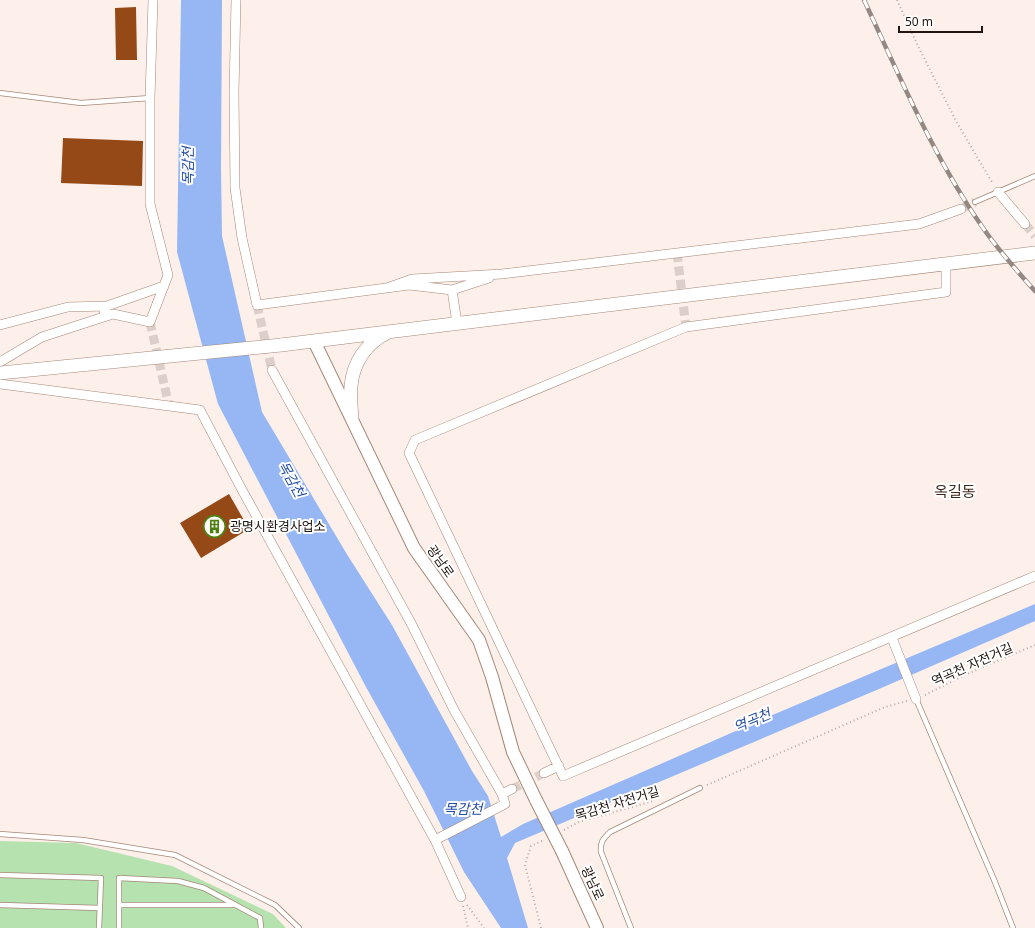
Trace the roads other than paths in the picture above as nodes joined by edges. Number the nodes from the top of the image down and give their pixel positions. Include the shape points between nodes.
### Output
1 (153, 0) edge
2 (236, 0) edge
3 (0, 93) edge
4 (150, 98) junction
5 (1035, 176) edge
6 (998, 192) junction
7 (975, 202) tunnel mouth
8 (960, 209) tunnel mouth
9 (1025, 224) tunnel mouth
10 (1035, 253) edge
11 (946, 265) junction
12 (502, 274) junction
13 (164, 286) junction
14 (387, 288) junction
15 (452, 290) junction
16 (107, 306) junction
17 (98, 319) junction
18 (458, 323) junction
19 (0, 325) edge
20 (393, 330) junction
21 (314, 341) junction
22 (0, 362) edge
23 (272, 370) tunnel mouth
24 (0, 373) edge
25 (0, 384) edge
26 (352, 417) junction
27 (1035, 576) edge
28 (892, 638) junction
29 (916, 699) joint
30 (559, 766) junction
31 (544, 773) tunnel mouth
32 (700, 788) road end
33 (512, 789) tunnel mouth
34 (502, 794) junction
35 (0, 834) edge
36 (435, 840) junction
37 (0, 876) edge
38 (461, 897) road end
39 (0, 905) edge
40 (119, 905) junction
41 (237, 905) junction
42 (100, 908) junction
43 (99, 928) edge
44 (119, 928) edge
45 (261, 928) edge
46 (300, 928) edge
47 (598, 928) edge
48 (631, 928) edge
49 (1013, 928) edge

1 - 4 street
2 - 14 street via 235,188 242,238 257,305
3 - 4 lane via 81,103
4 - 13 street via 150,204 168,275
5 - 6 lane
6 - 7 lane
6 - 9 street
8 - 12 street via 919,224
10 - 11 main road
11 - 18 main road
11 - 30 street via 946,292 686,327 415,440 409,453
12 - 14 street via 412,279
12 - 15 street
13 - 16 street
13 - 17 street via 150,322 113,314
14 - 15 street via 409,285
15 - 18 street
16 - 17 street
16 - 19 street via 68,307
17 - 22 street via 42,337
18 - 20 main road
20 - 21 main road
20 - 26 main road via 370,343 358,362 351,385
21 - 24 main road, bridge
21 - 26 street, 광남로
23 - 34 street via 412,626 454,710
25 - 36 street via 200,410
26 - 47 street, 광남로, bridge via 414,548 479,640 513,752
27 - 28 street
28 - 29 street
28 - 30 street via 563,776
29 - 49 lane
30 - 31 street
32 - 48 lane via 610,832 602,839 601,852
33 - 34 street
34 - 36 street via 505,804
35 - 46 lane via 83,840 175,855 275,905
36 - 38 street
37 - 42 lane via 101,878
39 - 42 lane
40 - 41 lane
40 - 41 lane via 119,878 178,881 204,888
40 - 44 lane
41 - 45 lane via 260,918
42 - 43 lane

